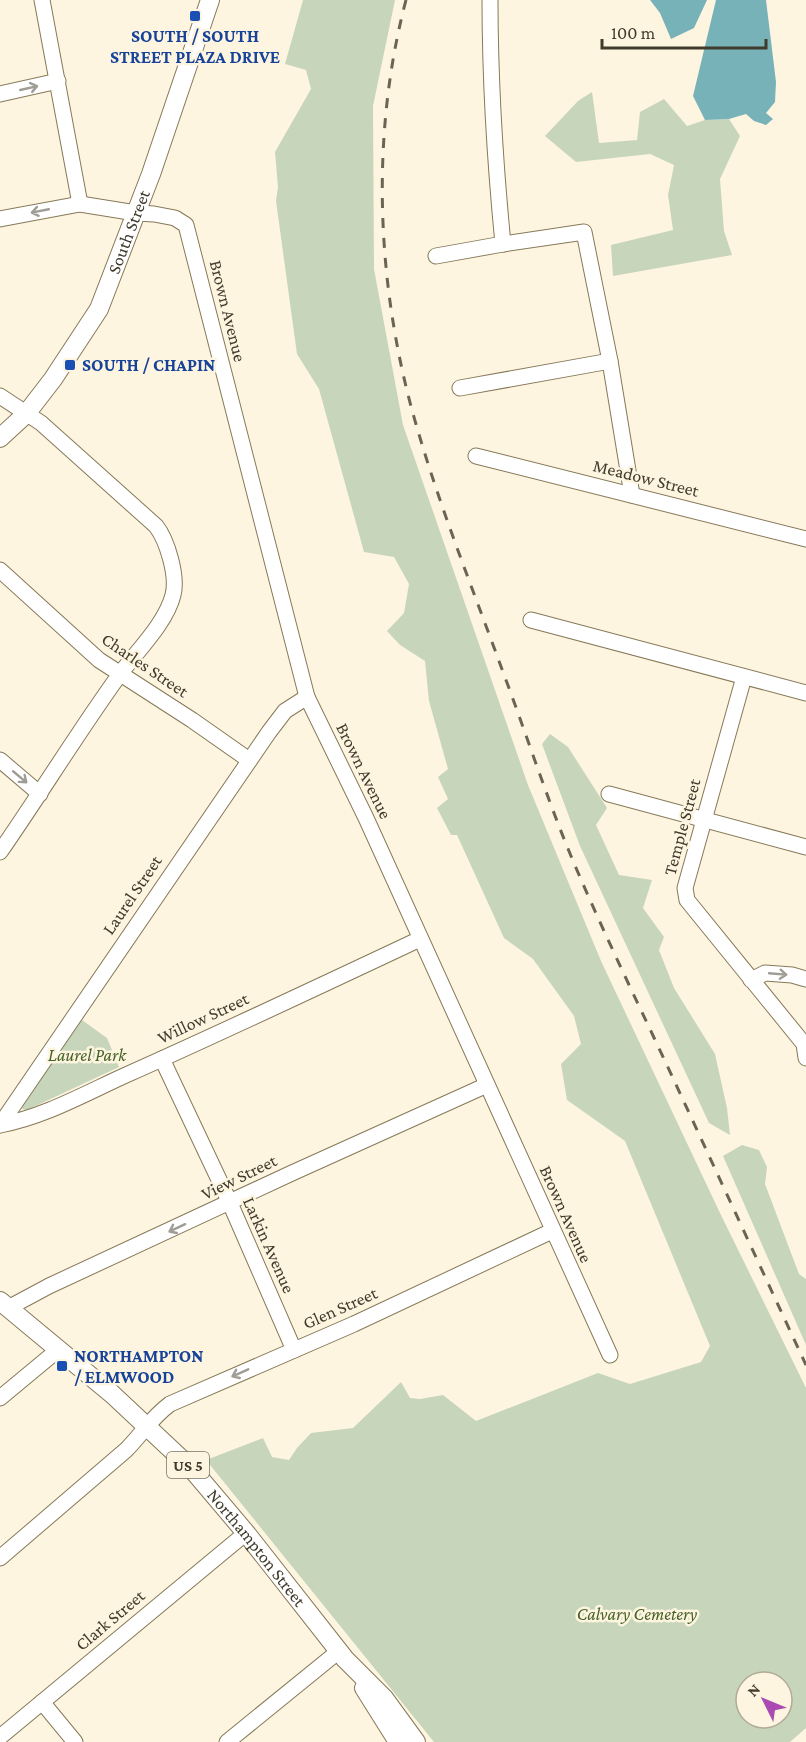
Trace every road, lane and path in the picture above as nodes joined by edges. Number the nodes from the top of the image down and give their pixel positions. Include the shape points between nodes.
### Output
1 (42, 0) edge
2 (210, 0) edge
3 (490, 0) edge
4 (58, 81) junction
5 (0, 94) edge
6 (81, 204) junction
7 (136, 213) junction
8 (0, 219) edge
9 (503, 243) junction
10 (436, 256) dead end
11 (610, 361) junction
12 (460, 388) dead end
13 (0, 396) edge
14 (26, 414) junction
15 (0, 438) edge
16 (476, 456) dead end
17 (632, 495) junction
18 (806, 539) edge
19 (0, 570) edge
20 (531, 620) dead end
21 (120, 675) junction
22 (744, 677) junction
23 (806, 693) edge
24 (307, 697) junction
25 (0, 760) edge
26 (249, 760) junction
27 (40, 794) junction
28 (609, 794) dead end
29 (704, 821) junction
30 (806, 847) edge
31 (0, 852) edge
32 (420, 939) junction
33 (806, 979) edge
34 (751, 980) junction
35 (806, 1058) edge
36 (162, 1059) junction
37 (487, 1085) junction
38 (0, 1125) edge
39 (230, 1203) junction
40 (552, 1231) junction
41 (4, 1304) edge
42 (59, 1349) junction
43 (294, 1350) junction
44 (610, 1355) dead end
45 (0, 1398) edge
46 (146, 1425) junction
47 (246, 1533) junction
48 (0, 1558) edge
49 (342, 1655) junction
50 (42, 1702) junction
51 (0, 1737) edge
52 (403, 1740) edge
53 (75, 1742) edge
54 (227, 1742) edge

1 - 4 street
2 - 7 main road, South Street
3 - 9 street via 490,75
5 -> 4 street
4 - 6 street
6 - 7 street
6 -> 8 street
7 - 14 main road, South Street via 99,309
7 - 24 street, Brown Avenue via 175,218 186,225
9 - 10 street
9 - 11 street via 584,232
11 - 12 street
11 - 17 street
13 - 14 street
14 - 15 main road, South Street
14 - 21 street via 49,430 161,533 174,592 157,625
16 - 17 street, Meadow Street
17 - 18 street, Meadow Street
19 - 21 street, Charles Street
20 - 22 street
21 - 26 street, Charles Street
21 - 27 street
22 - 23 street
22 - 29 street, Temple Street
24 - 26 street, Laurel Street via 279,718
24 - 32 street, Brown Avenue
25 -> 27 street
26 - 38 street, Laurel Street
27 - 31 street
28 - 29 street
29 - 30 street
29 - 34 street, Temple Street via 685,888 687,900
32 - 36 street, Willow Street
32 - 37 street, Brown Avenue
34 -> 33 street via 765,973
34 - 35 street, Temple Street via 804,1044
36 - 38 street, Willow Street via 38,1114
36 - 39 street, Larkin Avenue
37 - 39 street, View Street
37 - 40 street, Brown Avenue
39 -> 41 street, View Street
39 - 43 street, Larkin Avenue
40 - 43 street, Glen Street
40 - 44 street, Brown Avenue
41 - 42 main road, Northampton Street / US 5
42 - 45 street
42 - 46 main road, Northampton Street / US 5
43 -> 46 street, Glen Street via 170,1404
46 - 47 main road, Northampton Street / US 5 via 191,1468
46 - 48 street, Glen Street via 126,1450
47 - 49 main road, Northampton Street / US 5
47 - 50 street, Clark Street
49 - 52 main road, Northampton Street / US 5
49 - 54 street
50 - 51 street, Clark Street
50 - 53 street

